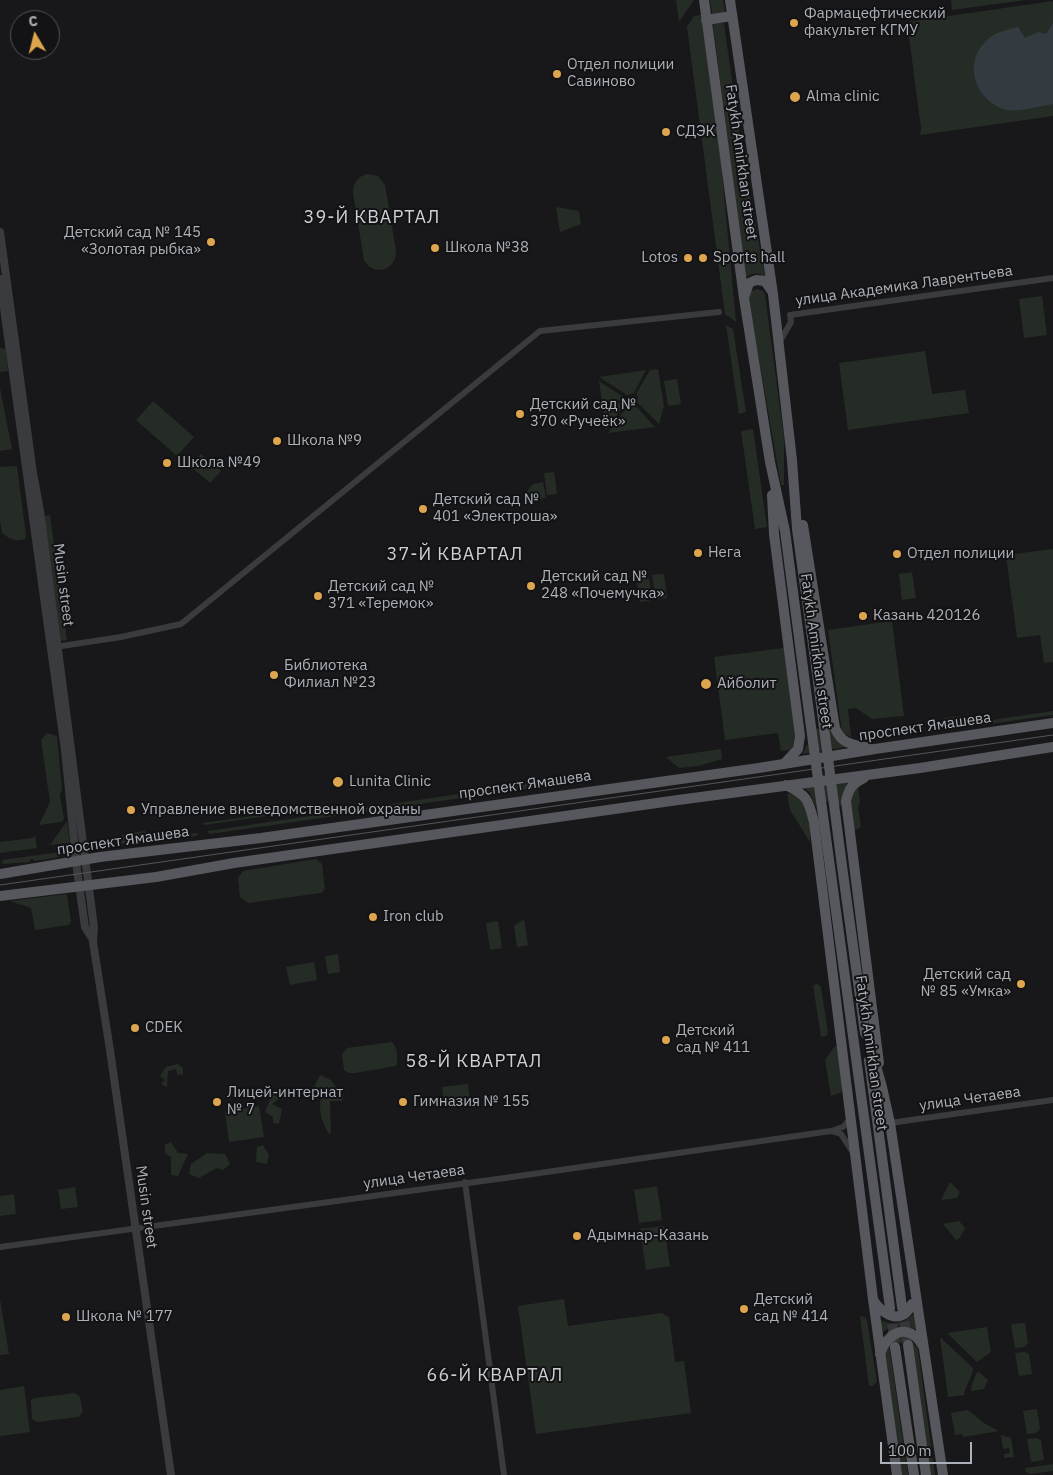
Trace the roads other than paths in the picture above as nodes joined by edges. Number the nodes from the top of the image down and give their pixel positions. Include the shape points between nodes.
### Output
1 (704, 0) edge
2 (730, 0) edge
3 (732, 16) junction
4 (706, 20) junction
5 (0, 232) edge
6 (1053, 278) edge
7 (0, 279) edge
8 (773, 294) junction
9 (744, 298) junction
10 (719, 312) dead end
11 (779, 344) junction
12 (792, 460) junction
13 (770, 462) junction
14 (54, 647) junction
15 (830, 704) junction
16 (798, 709) junction
17 (1053, 723) edge
18 (1053, 747) edge
19 (875, 749) junction
20 (784, 764) junction
21 (872, 774) junction
22 (785, 785) junction
23 (848, 818) junction
24 (814, 822) junction
25 (81, 861) junction
26 (0, 874) edge
27 (84, 886) junction
28 (0, 896) edge
29 (864, 1028) junction
30 (856, 1055) junction
31 (882, 1087) junction
32 (1053, 1100) edge
33 (851, 1115) junction
34 (890, 1123) junction
35 (831, 1131) junction
36 (856, 1158) junction
37 (465, 1182) junction
38 (135, 1228) junction
39 (0, 1247) edge
40 (915, 1292) junction
41 (873, 1299) junction
42 (902, 1307) tunnel mouth
43 (890, 1308) tunnel mouth
44 (908, 1345) tunnel mouth
45 (895, 1347) tunnel mouth
46 (924, 1349) junction
47 (880, 1355) junction
48 (170, 1475) edge
49 (504, 1475) edge
50 (897, 1475) edge
51 (914, 1475) edge
52 (926, 1475) edge
53 (943, 1475) edge

1 - 4 main road, Fatykh Amirkhan street
2 - 3 main road, Fatykh Amirkhan street
3 - 4 main road
3 - 8 main road, Fatykh Amirkhan street
4 - 9 main road, Fatykh Amirkhan street
5 - 14 street, Musin street via 40,511
6 - 11 street, улица Академика Лаврентьева via 790,315 791,322
7 - 14 street, Musin street
8 - 9 main road via 768,284 756,280 746,287
8 - 11 main road, Fatykh Amirkhan street
9 - 13 main road, Fatykh Amirkhan street
10 - 14 street via 540,331 181,624
11 - 12 main road, Fatykh Amirkhan street
12 - 15 main road
12 - 29 main road, Fatykh Amirkhan street, bridge via 797,529
13 - 16 main road via 774,534
13 - 30 main road, Fatykh Amirkhan street, bridge via 785,531
14 - 25 street, Musin street
15 - 16 main road via 827,718 815,723 806,720
15 - 19 main road via 839,737 847,743
16 - 20 main road via 800,743
17 - 19 main road, проспект Ямашева
18 - 21 main road
19 - 20 main road, проспект Ямашева
20 - 25 main road, проспект Ямашева
21 - 22 main road
21 - 23 main road via 853,783 849,790 846,802
22 - 24 main road via 804,794
22 - 27 main road
23 - 24 main road via 838,806 826,806 816,813
23 - 31 main road
24 - 33 main road
25 - 26 main road, проспект Ямашева
25 - 27 street, Musin street
27 - 28 main road
27 - 38 street, Musin street via 85,927 93,942 108,1031
29 - 31 main road
29 - 42 main road, Fatykh Amirkhan street
30 - 33 main road
30 - 43 main road, Fatykh Amirkhan street
31 - 34 main road
32 - 34 street, улица Четаева
33 - 35 street, улица Четаева via 843,1127
33 - 36 main road
34 - 40 main road
35 - 36 street via 841,1134
35 - 37 street, улица Четаева
36 - 41 main road
37 - 38 street, улица Четаева
37 - 49 street
38 - 39 street, улица Четаева
38 - 48 street, Musin street
40 - 41 main road via 911,1307 898,1316 884,1312
40 - 46 main road
41 - 47 main road
44 - 52 main road
45 - 51 main road
46 - 47 main road via 916,1337 900,1332 890,1336
46 - 53 main road
47 - 50 main road

